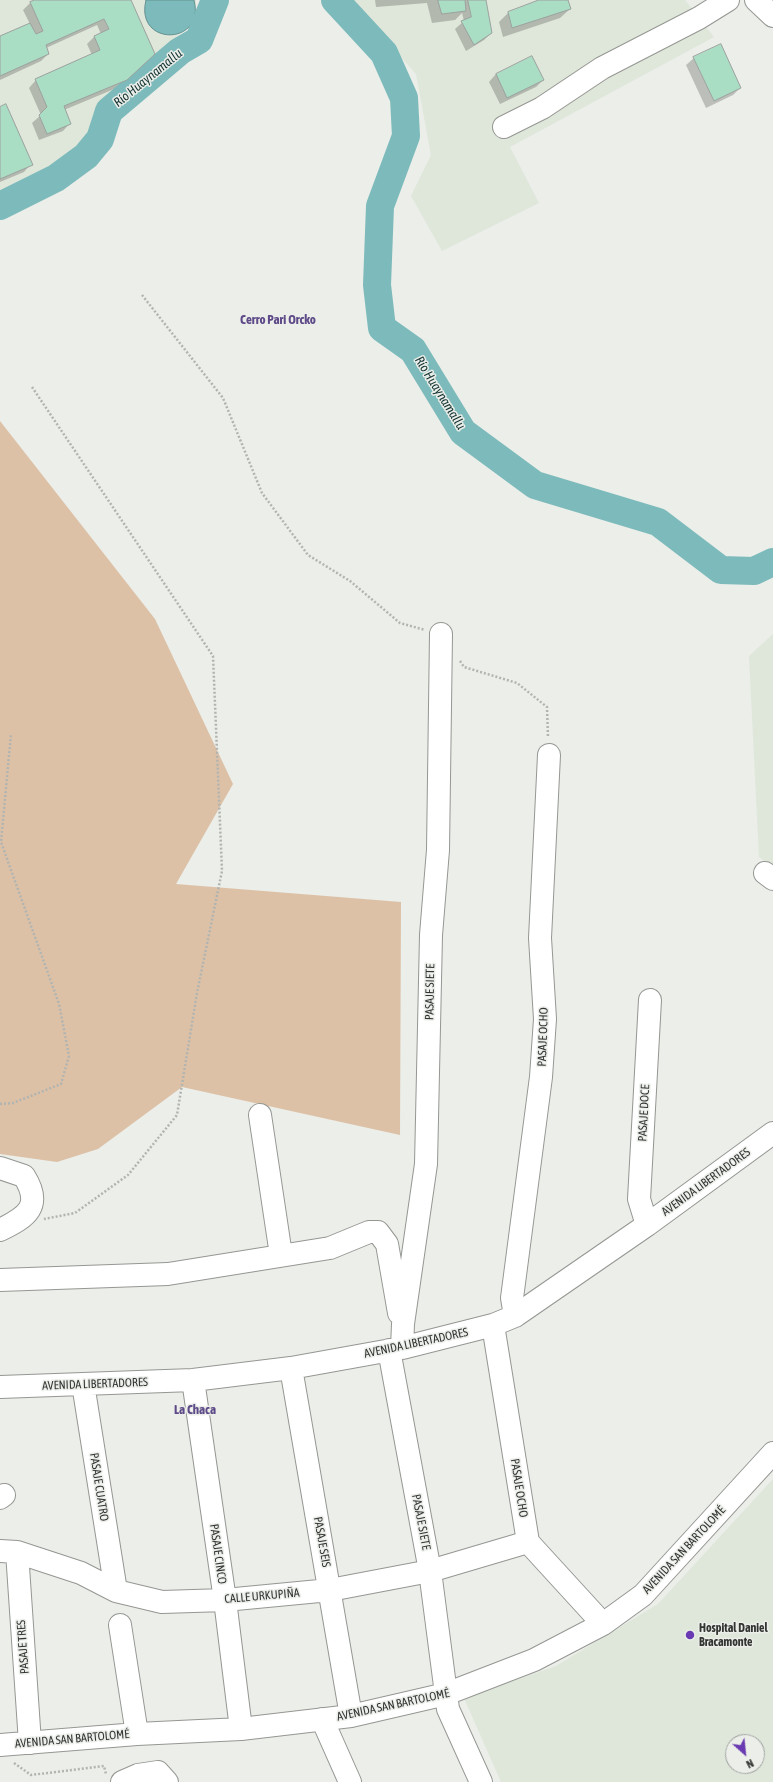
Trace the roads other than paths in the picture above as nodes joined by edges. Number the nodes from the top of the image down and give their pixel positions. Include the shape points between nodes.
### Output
1 (728, 0) edge
2 (756, 0) edge
3 (773, 16) edge
4 (504, 127) dead end
5 (441, 634) road end
6 (549, 755) road end
7 (650, 1000) dead end
8 (260, 1115) dead end
9 (773, 1133) edge
10 (0, 1168) edge
11 (646, 1225) junction
12 (0, 1230) edge
13 (281, 1255) junction
14 (0, 1280) edge
15 (515, 1316) junction
16 (403, 1324) junction
17 (493, 1325) junction
18 (395, 1349) junction
19 (291, 1368) junction
20 (193, 1380) junction
21 (83, 1384) junction
22 (0, 1387) edge
23 (773, 1453) edge
24 (528, 1542) junction
25 (8, 1551) edge
26 (430, 1571) junction
27 (330, 1590) junction
28 (116, 1591) junction
29 (225, 1600) junction
30 (120, 1624) dead end
31 (603, 1624) junction
32 (446, 1694) junction
33 (351, 1716) junction
34 (322, 1720) junction
35 (241, 1729) junction
36 (137, 1734) junction
37 (30, 1743) junction
38 (6, 1754) edge
39 (162, 1777) edge
40 (114, 1779) edge
41 (350, 1782) edge
42 (481, 1782) edge

1 - 4 main road via 699,18 602,68 542,108
2 - 3 main road
5 - 16 main road, PASAJE SIETE via 438,850 431,935 426,1164
6 - 15 main road, PASAJE OCHO via 540,938 545,1019 541,1077 512,1298
7 - 11 main road, PASAJE DOCE via 639,1199
8 - 13 main road
9 - 11 main road, AVENIDA LIBERTADORES
10 - 12 main road via 24,1176 32,1188 32,1204 21,1220
11 - 15 main road, AVENIDA LIBERTADORES
13 - 14 main road via 168,1274
13 - 16 main road via 330,1248 369,1232 378,1232 387,1244 397,1308
15 - 17 main road, AVENIDA LIBERTADORES
16 - 18 main road, PASAJE SIETE
17 - 18 main road, AVENIDA LIBERTADORES
17 - 24 main road, PASAJE OCHO
18 - 19 main road, AVENIDA LIBERTADORES
18 - 26 main road, PASAJE SIETE
19 - 20 main road, AVENIDA LIBERTADORES
19 - 27 main road, PASAJE SEIS
20 - 21 main road, AVENIDA LIBERTADORES
20 - 29 main road, PASAJE CINCO
21 - 22 main road, AVENIDA LIBERTADORES
21 - 28 main road, PASAJE CUATRO
23 - 31 main road, AVENIDA SAN BARTOLOMÉ via 643,1595
24 - 26 main road, CALLE URKUPIÑA
24 - 31 main road
25 - 28 main road, CALLE URKUPIÑA via 81,1573
25 - 37 main road, PASAJE TRES
26 - 27 main road, CALLE URKUPIÑA
26 - 32 main road, PASAJE SIETE
27 - 29 main road, CALLE URKUPIÑA
27 - 33 main road, PASAJE SEIS
28 - 29 main road, CALLE URKUPIÑA via 162,1602
29 - 35 main road, PASAJE CINCO
30 - 36 main road
31 - 32 main road, AVENIDA SAN BARTOLOMÉ via 534,1660
32 - 33 main road, AVENIDA SAN BARTOLOMÉ
32 - 42 main road, PASAJE SIETE via 448,1709
33 - 34 main road, AVENIDA SAN BARTOLOMÉ
34 - 35 main road, AVENIDA SAN BARTOLOMÉ
34 - 41 main road
35 - 36 main road, AVENIDA SAN BARTOLOMÉ
36 - 37 main road, AVENIDA SAN BARTOLOMÉ
37 - 38 main road, AVENIDA SAN BARTOLOMÉ
39 - 40 main road via 138,1775

